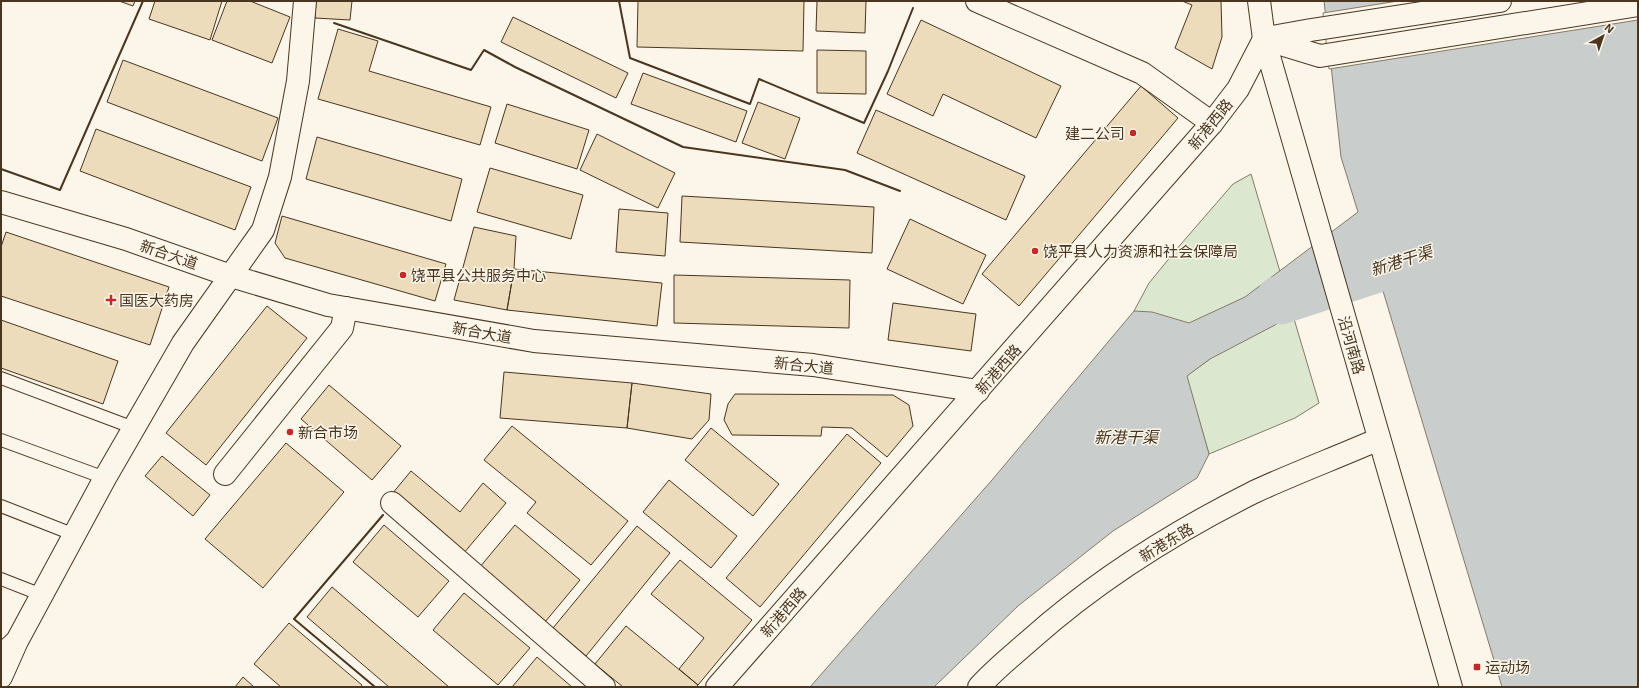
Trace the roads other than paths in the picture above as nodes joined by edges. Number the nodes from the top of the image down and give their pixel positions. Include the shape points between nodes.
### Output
1 (305, 1) edge
2 (977, 1) edge
3 (1259, 1) edge
4 (1500, 1) edge
5 (1638, 5) edge
6 (1264, 39) junction
7 (1212, 123) junction
8 (1, 202) edge
9 (231, 276) junction
10 (346, 308) junction
11 (1, 378) edge
12 (978, 391) junction
13 (134, 428) junction
14 (1379, 439) junction
15 (1, 440) edge
16 (225, 474) dead end
17 (105, 478) junction
18 (392, 503) dead end
19 (1, 506) edge
20 (75, 535) junction
21 (1, 579) edge
22 (42, 595) junction
23 (17, 641) junction
24 (1, 656) edge
25 (1, 677) edge
26 (604, 687) edge
27 (717, 687) edge
28 (978, 687) edge
29 (1451, 687) edge

1 - 9 main road via 298,81 280,178 264,230
2 - 7 main road via 1142,73
3 - 6 main road, 沿河南路
4 - 6 main road
5 - 6 main road via 1320,56
6 - 7 main road, 新港西路 via 1238,89
6 - 14 main road, 沿河南路
7 - 12 main road, 新港西路
8 - 9 main road, 新合大道 via 126,239
9 - 10 main road, 新合大道
9 - 13 main road via 182,343
10 - 12 main road, 新合大道 via 534,341 813,365
10 - 16 main road via 342,328
11 - 13 lane
12 - 27 main road, 新港西路
13 - 17 main road
14 - 28 main road, 新港东路 via 1254,492 1145,554 1091,589
14 - 29 main road, 沿河南路
15 - 17 lane
17 - 20 main road
18 - 26 main road
19 - 20 lane
20 - 22 main road
21 - 22 lane
22 - 23 main road
23 - 24 main road
23 - 25 main road

